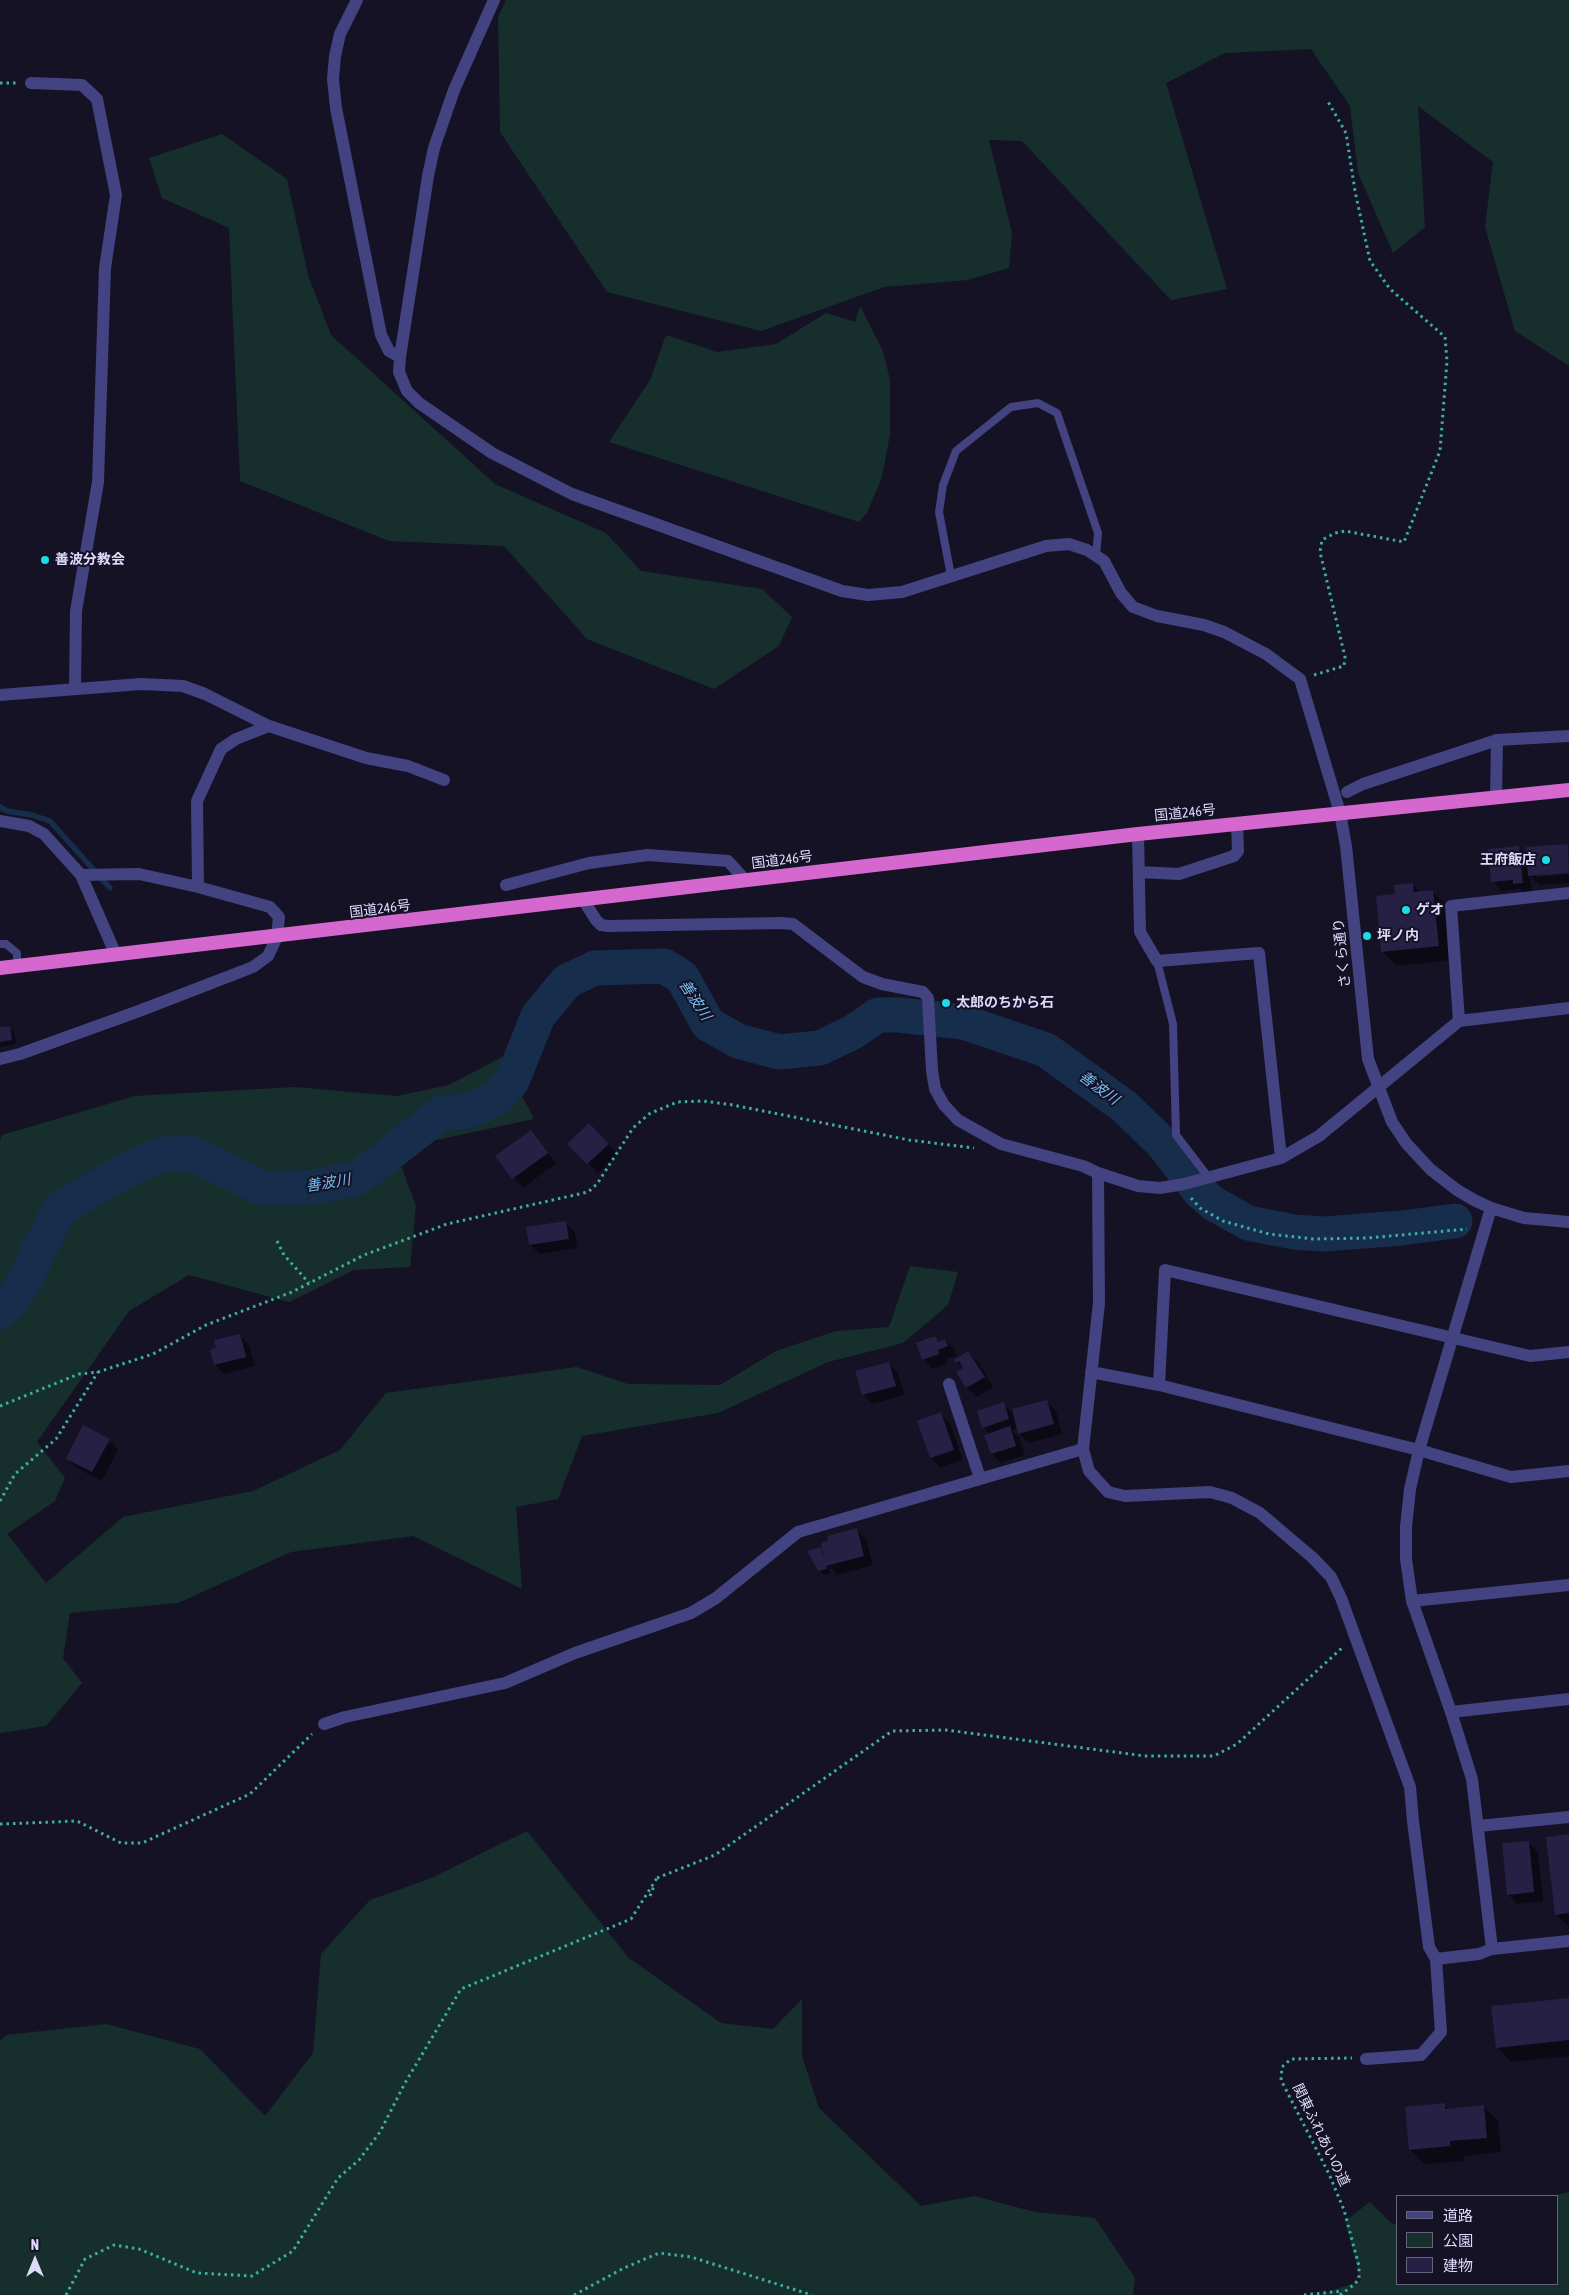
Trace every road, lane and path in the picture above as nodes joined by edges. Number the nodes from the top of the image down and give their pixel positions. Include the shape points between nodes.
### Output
1 (357, 0) edge
2 (494, 0) edge
3 (31, 83) dead end
4 (1327, 100) dead end
5 (400, 357) junction
6 (1096, 556) junction
7 (952, 576) junction
8 (1300, 679) junction
9 (75, 688) junction
10 (0, 695) edge
11 (269, 726) junction
12 (1569, 736) edge
13 (1497, 740) junction
14 (444, 780) dead end
15 (1569, 790) edge
16 (1347, 792) dead end
17 (1496, 798) junction
18 (1340, 813) junction
19 (0, 821) edge
20 (1237, 824) junction
21 (1138, 834) junction
22 (1139, 872) junction
23 (81, 875) junction
24 (746, 881) junction
25 (506, 884) dead end
26 (198, 887) junction
27 (1569, 893) edge
28 (584, 901) junction
29 (277, 937) junction
30 (0, 944) edge
31 (116, 956) junction
32 (1157, 961) junction
33 (17, 966) junction
34 (0, 968) edge
35 (1569, 1008) edge
36 (1459, 1021) junction
37 (0, 1059) edge
38 (1378, 1088) junction
39 (975, 1148) dead end
40 (1281, 1158) junction
41 (1098, 1173) junction
42 (1205, 1179) junction
43 (1181, 1185) junction
44 (1490, 1208) junction
45 (1569, 1222) edge
46 (1467, 1229) dead end
47 (276, 1241) dead end
48 (309, 1282) junction
49 (1452, 1337) junction
50 (1569, 1352) edge
51 (98, 1372) junction
52 (1091, 1372) junction
53 (949, 1384) dead end
54 (1159, 1385) junction
55 (0, 1406) edge
56 (1083, 1449) junction
57 (1418, 1450) junction
58 (1569, 1471) edge
59 (980, 1478) junction
60 (0, 1501) edge
61 (1569, 1585) edge
62 (1412, 1601) junction
63 (1354, 1636) junction
64 (1569, 1699) edge
65 (1451, 1712) junction
66 (324, 1724) joint
67 (1569, 1817) edge
68 (0, 1824) edge
69 (1478, 1826) junction
70 (657, 1878) junction
71 (650, 1896) dead end
72 (1569, 1941) edge
73 (1492, 1949) junction
74 (1436, 1959) junction
75 (1366, 2059) joint
76 (1344, 2291) junction
77 (66, 2295) edge
78 (574, 2295) edge
79 (812, 2295) edge
80 (1304, 2295) edge
81 (1340, 2295) edge

1 - 5 street via 340,34 335,56 336,108 381,335 389,351
2 - 5 street via 454,90 434,148
3 - 9 street via 82,85 97,99 116,195 105,268 98,482 76,611
4 - 8 path via 1346,133 1370,261 1390,290 1445,337 1447,361 1440,451 1404,542 1345,530 1322,540 1320,552 1345,657 1344,666
5 - 7 street via 399,372 407,391 419,403 492,452 572,494 842,591 868,595 902,592
6 - 7 street via 1069,544 1046,546
6 - 7 lane via 1098,533 1057,413 1038,403 1011,407 956,451 942,485 939,512
6 - 8 street via 1104,561 1121,593 1133,607 1224,632 1266,654
8 - 18 street, さくら通り
9 - 10 street
9 - 11 street via 141,684 184,686
11 - 14 street via 366,758 408,766
11 - 26 street via 236,738 221,749 197,801
12 - 13 street
13 - 16 street via 1362,784
13 - 17 street
15 - 17 highway, 国道246号
17 - 18 highway, 国道246号
18 - 20 highway, 国道246号
18 - 38 street, さくら通り via 1368,1058
19 - 23 street via 29,826 44,834
20 - 21 highway, 国道246号
20 - 22 street via 1238,851 1234,856 1179,874
21 - 22 street
21 - 24 highway, 国道246号
22 - 32 street via 1140,932
23 - 26 street via 139,874
23 - 31 street
24 - 25 street via 728,861 648,855 589,863
24 - 28 highway, 国道246号
26 - 29 street via 270,907 279,917
27 - 36 street via 1451,906
28 - 29 highway, 国道246号
28 - 41 street via 596,920 608,926 793,924 863,977 923,992 929,1006 935,1089 958,1120 1001,1144
29 - 31 highway, 国道246号
29 - 37 street via 268,956 253,967
30 - 33 lane via 6,944 17,953
31 - 33 highway, 国道246号
32 - 40 street via 1259,953
32 - 42 lane via 1173,1024 1176,1135
33 - 34 highway, 国道246号
35 - 36 street
36 - 38 street
38 - 40 street via 1319,1136
38 - 44 street, さくら通り via 1392,1122 1417,1156 1457,1190
39 - 48 path via 909,1140 733,1105 676,1102 649,1114 633,1128 597,1184 588,1192 447,1224 364,1255
40 - 42 street
41 - 43 street via 1138,1186 1160,1188
41 - 52 street via 1100,1303
42 - 43 street
43 - 46 path via 1200,1208 1224,1221 1270,1234 1368,1238
44 - 45 street, さくら通り via 1524,1218
44 - 49 street
47 - 48 path via 284,1255
48 - 51 path via 292,1292 206,1325 153,1354
49 - 50 street via 1530,1356
49 - 54 street via 1165,1270
49 - 57 street
51 - 55 path via 79,1374
51 - 60 path via 56,1438 15,1474
52 - 54 street
52 - 56 street
53 - 59 street
54 - 57 street
56 - 59 street
56 - 63 street via 1089,1471 1108,1492 1125,1496 1210,1492 1232,1498 1260,1513 1331,1576
57 - 58 street via 1510,1477
57 - 62 street via 1406,1527 1406,1559
59 - 66 street via 798,1532 716,1598 691,1613 575,1653 505,1683
61 - 62 street
62 - 65 street
63 - 70 path via 1237,1744 1214,1756 1145,1756 946,1730 892,1731 715,1855
63 - 74 street via 1410,1787 1429,1947
64 - 65 street
65 - 69 street via 1472,1779
66 - 68 path via 250,1794 142,1843 122,1843 77,1821
67 - 69 street
69 - 73 street
70 - 71 path
70 - 77 path via 631,1919 461,1989 404,2083 380,2132 359,2160 338,2178 292,2250 252,2276 197,2273 139,2249 114,2245 85,2259
72 - 73 street
73 - 74 street via 1479,1954
74 - 75 street via 1441,2032 1421,2055
75 - 76 path, 関東ふれあいの道 via 1291,2059 1282,2067 1281,2080 1344,2210 1359,2266 1359,2278
76 - 80 path
76 - 81 path, 関東ふれあいの道
78 - 79 path via 660,2253 691,2257

